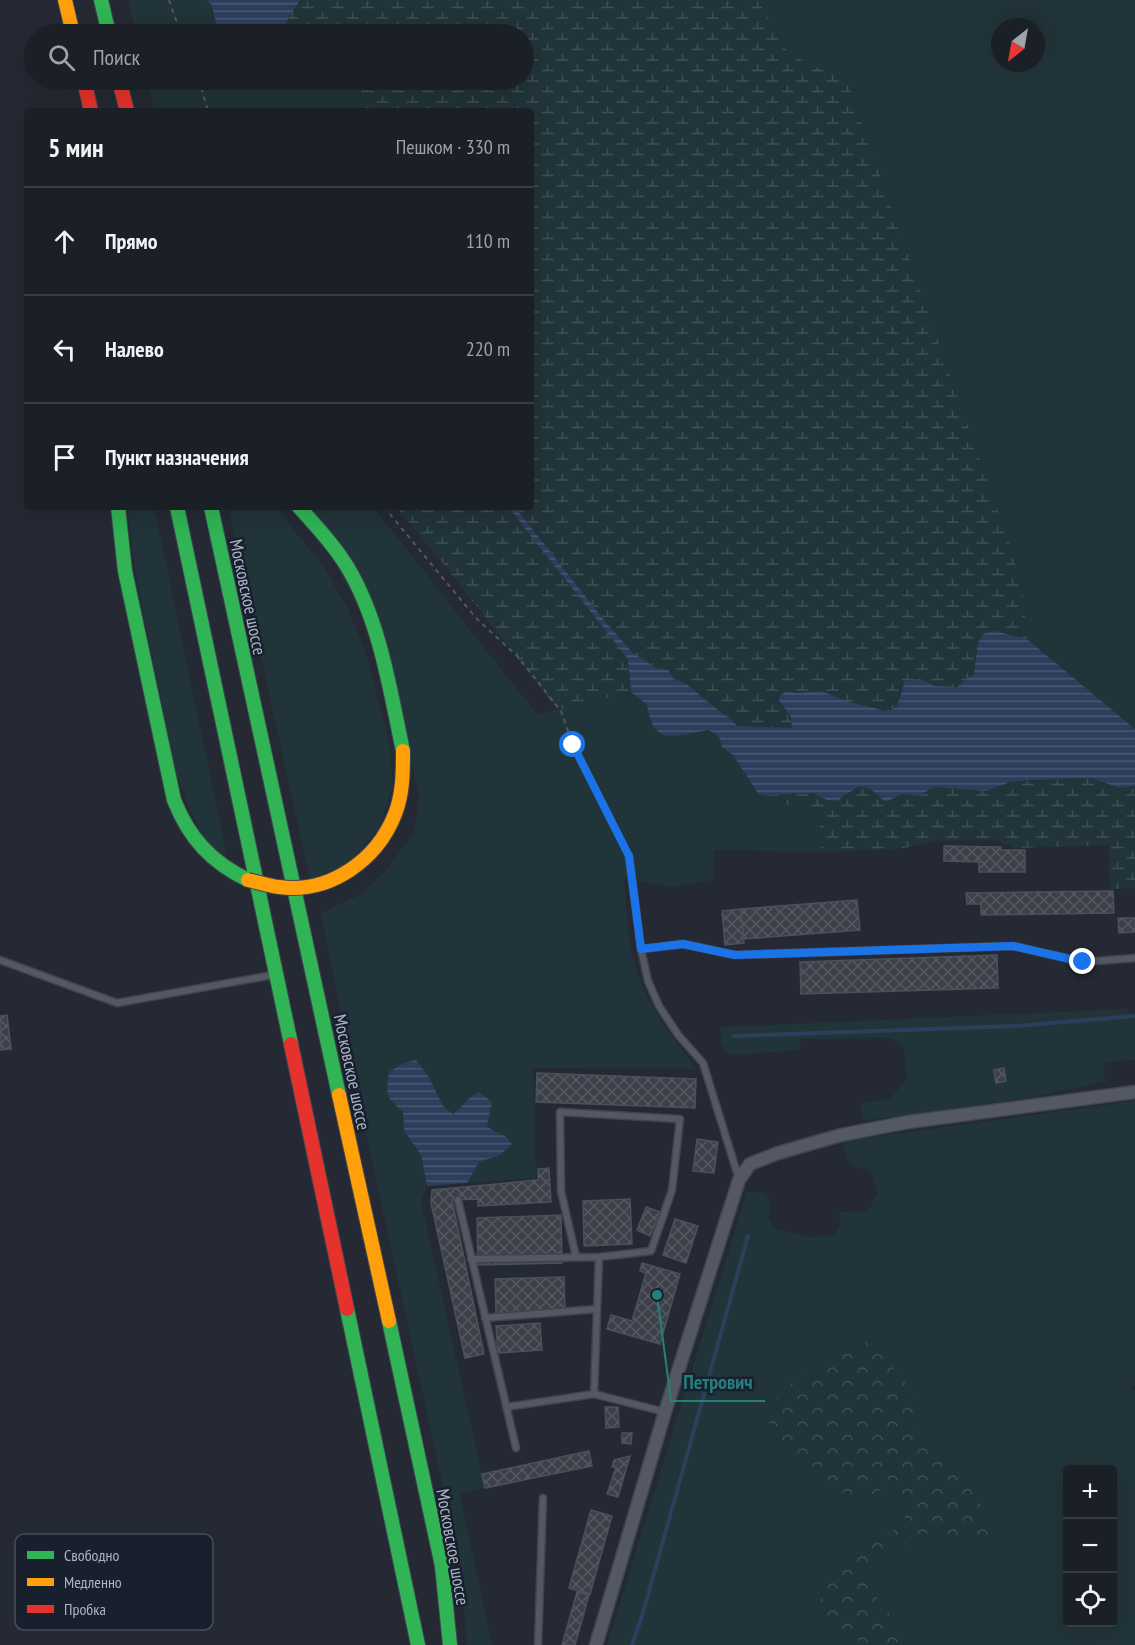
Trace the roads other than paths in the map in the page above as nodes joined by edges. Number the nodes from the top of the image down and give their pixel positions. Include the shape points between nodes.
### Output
1 (65, 0) edge
2 (101, 0) edge
3 (71, 24) edge
4 (107, 24) edge
5 (86, 90) edge
6 (122, 90) edge
7 (90, 108) edge
8 (126, 108) edge
9 (118, 510) edge
10 (178, 510) edge
11 (212, 510) edge
12 (302, 510) edge
13 (629, 856) road end
14 (641, 949) junction
15 (1135, 958) edge
16 (0, 960) edge
17 (276, 974) junction
18 (1135, 1092) edge
19 (739, 1180) junction
20 (458, 1200) dead end
21 (576, 1257) junction
22 (599, 1257) junction
23 (471, 1259) junction
24 (597, 1309) junction
25 (485, 1318) junction
26 (594, 1394) junction
27 (506, 1407) junction
28 (665, 1412) junction
29 (516, 1448) dead end
30 (543, 1498) dead end
31 (418, 1645) edge
32 (450, 1645) edge
33 (538, 1645) edge
34 (596, 1645) edge

1 - 3 highway
2 - 4 highway
5 - 7 highway
6 - 8 highway
9 - 12 highway, bridge via 125,571 179,816 207,855 220,866 248,880 296,889 343,875 357,866 380,843 396,815 404,783 403,751 367,610 338,552
10 - 17 highway
11 - 32 highway, Московское шоссе via 442,1566
13 - 14 lane
14 - 15 lane via 683,944 735,955 1013,946 1083,962
14 - 19 lane via 658,1006 703,1063
16 - 17 lane via 117,1003
17 - 31 highway
18 - 19 street via 908,1122 841,1135 750,1164
19 - 28 street
20 - 23 lane
21 - 22 lane
21 - 22 lane via 561,1191 560,1112 680,1119 672,1190 651,1251
21 - 23 lane
22 - 24 lane
23 - 25 lane
24 - 25 lane
24 - 26 lane
25 - 27 lane
26 - 27 lane
26 - 28 lane
27 - 29 lane
28 - 34 street
30 - 33 lane

